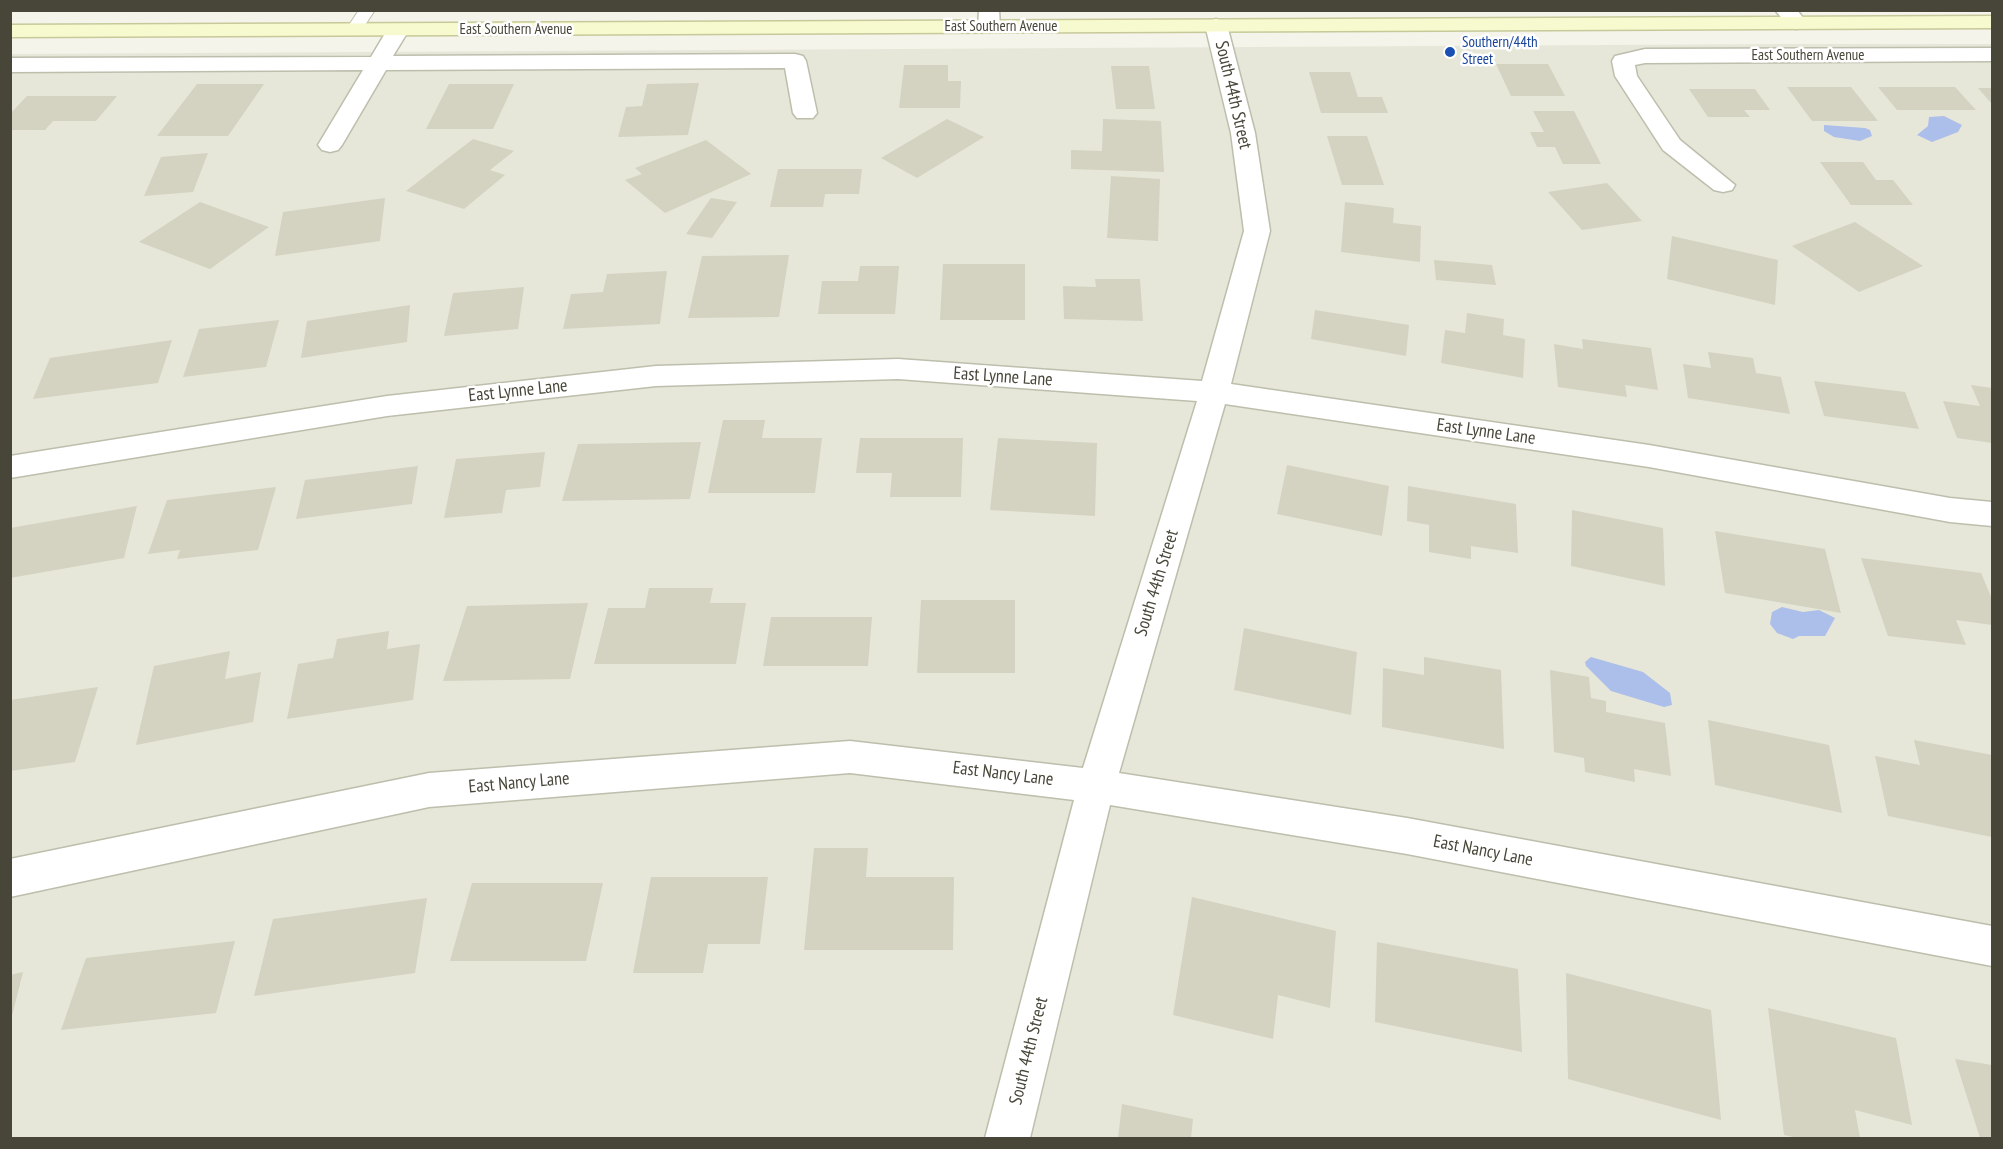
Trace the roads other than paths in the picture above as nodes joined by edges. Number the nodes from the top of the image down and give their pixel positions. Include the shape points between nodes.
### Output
1 (367, 10) edge
2 (1790, 17) edge
3 (989, 19) edge
4 (1992, 22) edge
5 (1216, 26) junction
6 (398, 30) junction
7 (10, 31) edge
8 (353, 31) junction
9 (1992, 55) edge
10 (376, 64) junction
11 (10, 65) edge
12 (805, 113) dead end
13 (330, 145) dead end
14 (1723, 185) dead end
15 (1214, 392) junction
16 (10, 467) edge
17 (1992, 514) edge
18 (1096, 786) junction
19 (10, 878) edge
20 (1992, 946) edge
21 (1007, 1138) edge

1 - 8 lane
2 - 4 main road, East Southern Avenue
2 - 5 main road, East Southern Avenue
3 - 5 main road, East Southern Avenue
3 - 6 main road, East Southern Avenue
5 - 15 street, South 44th Street via 1243,133 1257,231
6 - 8 main road, East Southern Avenue
6 - 10 street
7 - 8 main road, East Southern Avenue
9 - 14 street, East Southern Avenue via 1623,60 1626,76 1671,145
10 - 11 street, East Southern Avenue
10 - 12 street, East Southern Avenue via 795,60
10 - 13 street
15 - 16 street, East Lynne Lane via 898,369 656,376 387,406
15 - 17 street, East Lynne Lane via 1649,456 1950,510
15 - 18 street, South 44th Street
18 - 19 street, East Nancy Lane via 850,757 429,790
18 - 20 street, East Nancy Lane via 1407,836
18 - 21 street, South 44th Street

